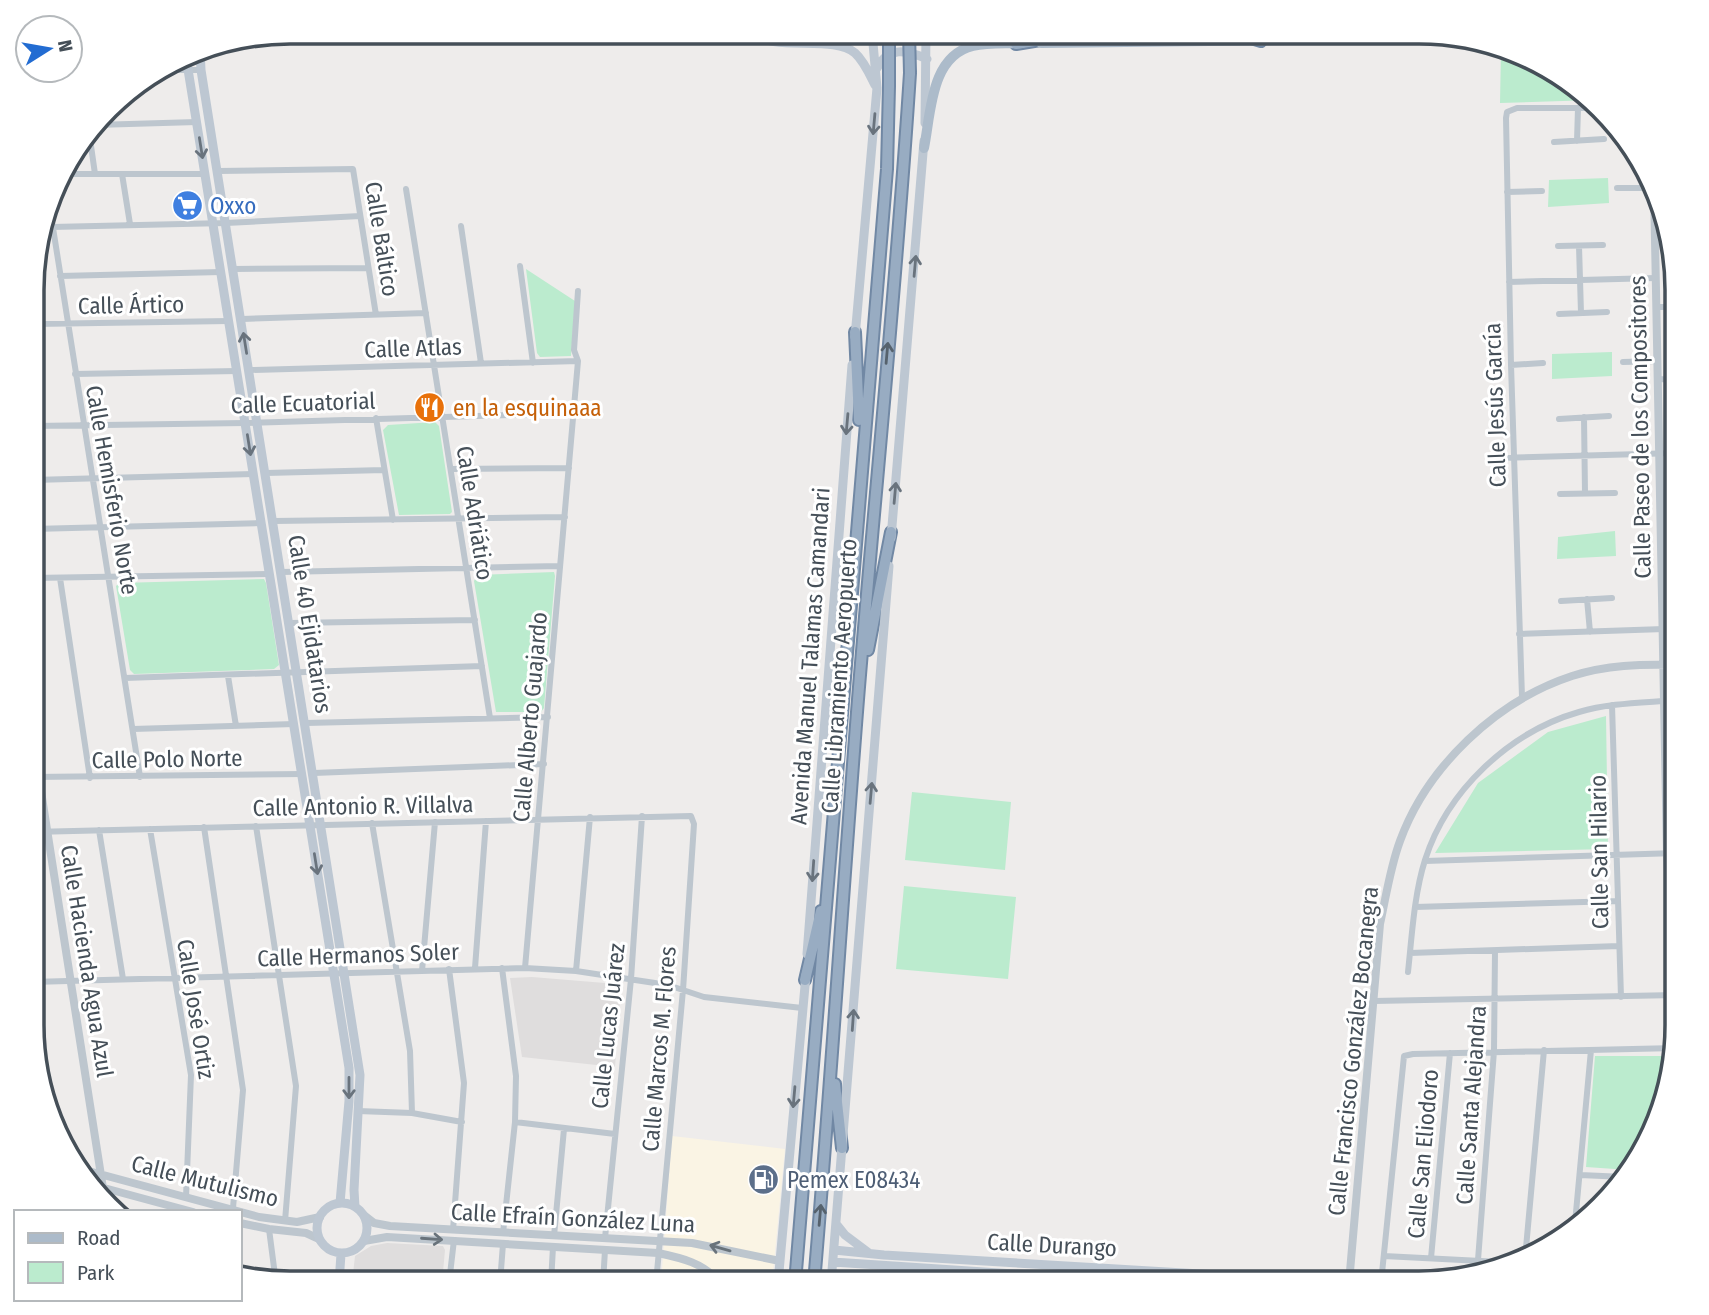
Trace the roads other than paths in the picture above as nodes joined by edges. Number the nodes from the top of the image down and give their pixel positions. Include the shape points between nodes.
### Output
1 (803, 44) edge
2 (874, 44) edge
3 (889, 44) edge
4 (909, 44) edge
5 (926, 44) edge
6 (1016, 44) edge
7 (927, 59) junction
8 (201, 60) edge
9 (187, 66) edge
10 (877, 68) junction
11 (179, 70) edge
12 (188, 70) junction
13 (201, 70) junction
14 (877, 88) junction
15 (1578, 108) junction
16 (1585, 108) edge
17 (197, 122) junction
18 (107, 125) edge
19 (1604, 139) dead end
20 (1577, 141) junction
21 (1554, 142) dead end
22 (91, 145) edge
23 (924, 148) junction
24 (218, 172) junction
25 (73, 174) edge
26 (95, 174) junction
27 (122, 174) junction
28 (205, 174) junction
29 (1617, 188) dead end
30 (1644, 188) edge
31 (406, 189) dead end
32 (1542, 191) dead end
33 (1507, 192) junction
34 (360, 216) junction
35 (1655, 219) edge
36 (213, 223) junction
37 (226, 223) junction
38 (130, 224) junction
39 (461, 226) dead end
40 (52, 227) joint
41 (1603, 245) dead end
42 (1558, 246) dead end
43 (1579, 246) junction
44 (520, 266) dead end
45 (368, 268) junction
46 (234, 270) junction
47 (221, 272) junction
48 (60, 276) junction
49 (1656, 278) junction
50 (1580, 281) junction
51 (1509, 282) junction
52 (578, 291) dead end
53 (1656, 307) junction
54 (1665, 307) edge
55 (1607, 312) dead end
56 (426, 313) junction
57 (1581, 313) junction
58 (1559, 314) dead end
59 (376, 315) junction
60 (242, 319) junction
61 (229, 321) junction
62 (44, 324) edge
63 (67, 324) junction
64 (855, 332) junction
65 (578, 361) junction
66 (1658, 361) junction
67 (1623, 362) dead end
68 (481, 363) junction
69 (533, 363) junction
70 (1543, 363) dead end
71 (434, 364) junction
72 (1511, 365) junction
73 (250, 370) junction
74 (237, 371) junction
75 (75, 374) junction
76 (1658, 379) junction
77 (1665, 379) edge
78 (573, 413) junction
79 (442, 415) junction
80 (1609, 416) dead end
81 (1584, 417) junction
82 (376, 418) junction
83 (1559, 419) dead end
84 (258, 421) junction
85 (245, 422) junction
86 (83, 425) junction
87 (44, 426) edge
88 (1658, 454) junction
89 (1665, 454) edge
90 (1584, 456) junction
91 (1495, 458) dead end
92 (1514, 458) junction
93 (862, 462) junction
94 (569, 468) junction
95 (451, 469) junction
96 (384, 470) junction
97 (266, 473) junction
98 (253, 474) junction
99 (44, 480) edge
100 (92, 480) junction
101 (1585, 492) junction
102 (1615, 493) dead end
103 (1560, 494) dead end
104 (565, 517) junction
105 (459, 519) junction
106 (393, 520) junction
107 (274, 521) junction
108 (261, 523) junction
109 (100, 527) junction
110 (1661, 528) junction
111 (1665, 528) edge
112 (44, 529) edge
113 (891, 532) junction
114 (560, 566) junction
115 (467, 570) junction
116 (282, 572) junction
117 (269, 574) junction
118 (109, 577) junction
119 (44, 578) edge
120 (60, 578) junction
121 (1612, 598) dead end
122 (1663, 599) joint
123 (1587, 600) junction
124 (1562, 601) dead end
125 (475, 620) junction
126 (290, 623) junction
127 (1664, 629) junction
128 (1590, 632) junction
129 (1518, 634) junction
130 (1664, 665) junction
131 (482, 666) junction
132 (298, 673) junction
133 (285, 674) junction
134 (228, 676) junction
135 (125, 678) junction
136 (1522, 697) junction
137 (1664, 701) junction
138 (858, 704) junction
139 (1612, 705) junction
140 (548, 717) junction
141 (490, 718) junction
142 (1665, 720) edge
143 (306, 723) junction
144 (294, 724) junction
145 (236, 726) junction
146 (133, 729) junction
147 (544, 764) junction
148 (314, 773) junction
149 (302, 774) junction
150 (44, 777) edge
151 (140, 777) junction
152 (90, 778) junction
153 (44, 816) edge
154 (642, 816) junction
155 (590, 817) junction
156 (693, 818) joint
157 (539, 819) junction
158 (486, 821) junction
159 (435, 822) junction
160 (372, 823) junction
161 (310, 824) junction
162 (322, 824) junction
163 (256, 826) junction
164 (204, 827) junction
165 (150, 829) junction
166 (99, 830) junction
167 (44, 831) edge
168 (47, 831) junction
169 (1665, 854) edge
170 (1617, 855) junction
171 (1425, 860) junction
172 (830, 870) junction
173 (1618, 901) junction
174 (1415, 907) junction
175 (1619, 946) junction
176 (1495, 951) junction
177 (1410, 953) junction
178 (475, 968) junction
179 (502, 968) junction
180 (525, 968) junction
181 (449, 969) junction
182 (397, 971) junction
183 (422, 971) junction
184 (576, 971) junction
185 (1408, 972) dead end
186 (339, 974) junction
187 (280, 976) junction
188 (226, 977) junction
189 (174, 978) junction
190 (123, 979) junction
191 (631, 979) junction
192 (805, 980) junction
193 (71, 981) junction
194 (44, 982) edge
195 (683, 990) junction
196 (1620, 997) junction
197 (1665, 997) edge
198 (1496, 999) junction
199 (1374, 1001) junction
200 (802, 1008) junction
201 (1664, 1048) edge
202 (1591, 1049) junction
203 (1544, 1050) junction
204 (1494, 1051) junction
205 (1450, 1053) junction
206 (832, 1061) junction
207 (358, 1111) junction
208 (412, 1114) junction
209 (462, 1122) junction
210 (516, 1122) junction
211 (564, 1129) junction
212 (615, 1134) junction
213 (344, 1146) junction
214 (356, 1147) junction
215 (842, 1148) junction
216 (92, 1172) edge
217 (102, 1175) junction
218 (1580, 1175) junction
219 (1614, 1176) edge
220 (103, 1185) edge
221 (106, 1189) edge
222 (186, 1196) junction
223 (340, 1203) junction
224 (161, 1207) edge
225 (355, 1207) junction
226 (233, 1208) junction
227 (180, 1210) edge
228 (239, 1210) edge
229 (242, 1211) edge
230 (1577, 1215) edge
231 (365, 1216) junction
232 (320, 1217) junction
233 (285, 1221) junction
234 (242, 1223) edge
235 (836, 1225) junction
236 (269, 1229) junction
237 (453, 1230) junction
238 (503, 1233) junction
239 (554, 1236) junction
240 (605, 1238) junction
241 (319, 1239) junction
242 (364, 1241) junction
243 (454, 1241) junction
244 (659, 1242) junction
245 (503, 1244) junction
246 (554, 1247) junction
247 (1526, 1247) edge
248 (605, 1250) junction
249 (834, 1250) junction
250 (658, 1253) junction
251 (341, 1254) junction
252 (870, 1254) junction
253 (1384, 1256) junction
254 (1431, 1258) junction
255 (780, 1261) junction
256 (1478, 1261) junction
257 (1488, 1261) edge
258 (833, 1262) junction
259 (274, 1271) edge
260 (340, 1271) edge
261 (450, 1271) edge
262 (501, 1271) edge
263 (552, 1271) edge
264 (604, 1271) edge
265 (657, 1271) edge
266 (707, 1271) edge
267 (779, 1271) edge
268 (796, 1271) edge
269 (815, 1271) edge
270 (832, 1271) edge
271 (969, 1271) edge
272 (1151, 1271) edge
273 (1351, 1271) edge
274 (1382, 1271) edge

1 - 14 main road via 848,49 860,59
2 - 10 main road, Avenida Manuel Talamas Camandari
3 - 93 highway, Calle Libramiento Aeropuerto, bridge via 887,169
138 -> 4 highway, Calle Libramiento Aeropuerto, bridge via 904,172
5 - 7 main road
6 - 23 main road via 971,46 946,63 938,79
7 - 10 main road via 890,53
7 - 23 main road
8 - 13 main road, Calle 40 Ejidatarios
9 - 12 main road, Calle 40 Ejidatarios
10 - 14 main road, Avenida Manuel Talamas Camandari
11 - 12 street
12 - 13 street
12 - 17 main road, Calle 40 Ejidatarios
13 - 24 main road, Calle 40 Ejidatarios
14 -> 64 main road, Avenida Manuel Talamas Camandari
15 - 16 street
15 - 20 street
15 - 33 street, Calle Jesús García via 1507,112
17 - 18 street
17 -> 28 main road, Calle 40 Ejidatarios
19 - 20 street
20 - 21 street
22 - 26 street
113 -> 23 main road
24 - 34 street, Calle Báltico via 353,169
24 - 37 main road, Calle 40 Ejidatarios
25 - 26 street
26 - 27 street
27 - 28 street
27 - 38 street
28 - 36 main road, Calle 40 Ejidatarios
29 - 30 street
31 - 56 street, Calle Adriático
32 - 33 street
33 - 51 street, Calle Jesús García
34 - 37 street
34 - 45 street, Calle Báltico
35 - 49 street, Calle Paseo de los Compositores
36 - 37 street
36 - 38 street
36 - 47 main road, Calle 40 Ejidatarios
37 - 46 main road, Calle 40 Ejidatarios
38 - 40 street
39 - 68 street
40 - 48 street, Calle Hemisferio Norte
41 - 43 street
42 - 43 street
43 - 50 street
44 - 69 street
45 - 46 street
45 - 59 street, Calle Báltico
46 - 60 main road, Calle 40 Ejidatarios
47 - 48 street
47 - 61 main road, Calle 40 Ejidatarios
48 - 63 street, Calle Hemisferio Norte
49 - 50 street
49 - 53 street, Calle Paseo de los Compositores
50 - 51 street
50 - 57 street
51 - 72 street, Calle Jesús García
52 - 65 street, Calle Alberto Guajardo via 574,350
53 - 54 street
53 - 66 street, Calle Paseo de los Compositores
55 - 57 street
56 - 59 street
56 - 71 street, Calle Adriático
57 - 58 street
59 - 60 street
73 -> 60 main road, Calle 40 Ejidatarios
61 - 63 street, Calle Ártico
61 - 74 main road, Calle 40 Ejidatarios
62 - 63 street, Calle Ártico
63 - 75 street, Calle Hemisferio Norte
64 - 93 highway
64 -> 192 main road, Avenida Manuel Talamas Camandari
65 - 69 street, Calle Atlas
65 - 78 street, Calle Alberto Guajardo
66 - 67 street
66 - 76 street, Calle Paseo de los Compositores
68 - 69 street, Calle Atlas
68 - 71 street, Calle Atlas
70 - 72 street
71 - 73 street, Calle Atlas
71 - 79 street, Calle Adriático
72 - 92 street, Calle Jesús García
73 - 84 main road, Calle 40 Ejidatarios
74 - 75 street
74 - 85 main road, Calle 40 Ejidatarios
75 - 86 street, Calle Hemisferio Norte
76 - 77 street
76 - 88 street, Calle Paseo de los Compositores
78 - 79 street, Calle Ecuatorial
78 - 94 street, Calle Alberto Guajardo
79 - 82 street, Calle Ecuatorial
79 - 95 street, Calle Adriático
80 - 81 street
81 - 83 street
81 - 90 street
82 - 84 street, Calle Ecuatorial
82 - 96 street
84 - 85 street, Calle Ecuatorial
84 - 97 main road, Calle 40 Ejidatarios
85 - 86 street, Calle Ecuatorial
85 -> 98 main road, Calle 40 Ejidatarios
86 - 87 street, Calle Ecuatorial
86 - 100 street, Calle Hemisferio Norte
88 - 89 street
88 - 90 street
88 - 110 street, Calle Paseo de los Compositores
90 - 92 street
90 - 101 street
91 - 92 street
92 - 129 street, Calle Jesús García
93 - 172 highway, Calle Libramiento Aeropuerto
94 - 95 street
94 - 104 street, Calle Alberto Guajardo
95 - 105 street, Calle Adriático
96 - 97 street
96 - 106 street
97 - 107 main road, Calle 40 Ejidatarios
98 - 100 street
98 - 108 main road, Calle 40 Ejidatarios
99 - 100 street
100 - 109 street, Calle Hemisferio Norte
101 - 102 street
101 - 103 street
104 - 105 street
104 - 114 street, Calle Alberto Guajardo
105 - 106 street
105 - 115 street, Calle Adriático
106 - 107 street
107 - 116 main road, Calle 40 Ejidatarios
108 - 109 street
108 - 117 main road, Calle 40 Ejidatarios
109 - 112 street
109 - 118 street, Calle Hemisferio Norte
110 - 111 street
110 - 122 street, Calle Paseo de los Compositores
113 - 138 highway
215 -> 113 main road
114 - 115 street
114 - 140 street, Calle Alberto Guajardo
115 - 116 street
115 - 125 street, Calle Adriático
116 - 126 main road, Calle 40 Ejidatarios
117 - 118 street
117 - 133 main road, Calle 40 Ejidatarios
118 - 120 street
118 - 135 street, Calle Hemisferio Norte
119 - 120 street
120 - 152 street
121 - 123 street
122 - 127 street, Calle Paseo de los Compositores
123 - 124 street
123 - 128 street
125 - 126 street
125 - 131 street, Calle Adriático
126 - 132 main road, Calle 40 Ejidatarios
127 - 128 street
127 - 130 street, Calle Paseo de los Compositores
128 - 129 street
129 - 136 street, Calle Jesús García
130 - 136 street, Calle Francisco González Bocanegra via 1598,669
130 - 137 street, Calle Paseo de los Compositores
131 - 132 street
131 - 141 street, Calle Adriático
132 - 133 street
132 - 143 main road, Calle 40 Ejidatarios
133 - 134 street
133 - 144 main road, Calle 40 Ejidatarios
134 - 135 street
134 - 145 street
135 - 146 street, Calle Hemisferio Norte
136 - 199 street, Calle Francisco González Bocanegra via 1449,761 1414,810 1390,874 1380,924
137 - 139 street
137 - 142 street, Calle Paseo de los Compositores
138 - 206 highway, Calle Libramiento Aeropuerto
139 - 170 street, Calle San Hilario
139 - 171 street via 1560,719 1511,745 1471,781 1452,806
140 - 141 street
140 - 147 street, Calle Alberto Guajardo
141 - 143 street
143 - 148 main road, Calle 40 Ejidatarios
144 - 145 street
144 - 149 main road, Calle 40 Ejidatarios
145 - 146 street
146 - 151 street, Calle Hemisferio Norte
147 - 148 street
147 - 157 street, Calle Alberto Guajardo
148 - 162 main road, Calle 40 Ejidatarios
149 - 151 street, Calle Polo Norte
149 - 161 main road, Calle 40 Ejidatarios
150 - 152 street, Calle Polo Norte
151 - 152 street, Calle Polo Norte
153 - 168 street, Calle Hacienda Agua Azul
154 - 155 street, Calle Antonio R. Villalva
154 - 156 street, Calle Antonio R. Villalva
154 - 191 street, Calle Lucas Juárez
155 - 157 street, Calle Antonio R. Villalva
155 - 184 street
156 - 195 street, Calle Marcos M. Flores
157 - 158 street, Calle Antonio R. Villalva
157 - 180 street, Calle Alberto Guajardo
158 - 159 street, Calle Antonio R. Villalva
158 - 178 street
159 - 160 street, Calle Antonio R. Villalva
159 - 183 street
160 - 162 street, Calle Antonio R. Villalva
160 - 182 street
161 - 162 street, Calle Antonio R. Villalva
161 - 163 street, Calle Antonio R. Villalva
161 -> 186 main road, Calle 40 Ejidatarios
162 - 186 main road, Calle 40 Ejidatarios
163 - 164 street, Calle Antonio R. Villalva
163 - 187 street
164 - 165 street, Calle Antonio R. Villalva
164 - 188 street
165 - 166 street, Calle Antonio R. Villalva
165 - 189 street, Calle José Ortiz
166 - 168 street, Calle Antonio R. Villalva
166 - 190 street
167 - 168 street, Calle Antonio R. Villalva
168 - 193 street, Calle Hacienda Agua Azul
169 - 170 street
170 - 171 street
170 - 173 street, Calle San Hilario
171 - 174 street
172 - 192 highway
172 - 268 highway, Calle Libramiento Aeropuerto
173 - 174 street
173 - 175 street, Calle San Hilario
174 - 177 street
175 - 176 street
175 - 196 street, Calle San Hilario
176 - 177 street
176 - 198 street, Calle Santa Alejandra
177 - 185 street
178 - 179 street, Calle Hermanos Soler
178 - 181 street, Calle Hermanos Soler
179 - 180 street, Calle Hermanos Soler
179 - 210 street via 514,1047
180 - 184 street, Calle Hermanos Soler
181 - 183 street, Calle Hermanos Soler
181 - 209 street via 464,1083
182 - 183 street, Calle Hermanos Soler
182 - 186 street, Calle Hermanos Soler
182 - 208 street via 410,1051
184 - 191 street, Calle Hermanos Soler
186 - 187 street, Calle Hermanos Soler
186 - 207 main road, Calle 40 Ejidatarios via 360,1075
186 -> 213 main road, Calle 40 Ejidatarios via 350,1082
187 - 188 street, Calle Hermanos Soler
187 - 233 street via 296,1086
188 - 189 street, Calle Hermanos Soler
188 - 226 street via 243,1090
189 - 190 street, Calle Hermanos Soler
189 - 222 street, Calle José Ortiz via 191,1087
190 - 193 street, Calle Hermanos Soler
191 - 195 street, Calle Hermanos Soler
191 - 212 street, Calle Lucas Juárez
192 - 200 main road, Avenida Manuel Talamas Camandari
193 - 194 street, Calle Hermanos Soler
193 - 217 street, Calle Hacienda Agua Azul
195 - 200 street, Calle Hermanos Soler via 705,997
195 - 244 street, Calle Marcos M. Flores
196 - 197 street
196 - 198 street
198 - 199 street
198 - 204 street, Calle Santa Alejandra
199 - 273 street, Calle Francisco González Bocanegra
200 -> 255 main road, Avenida Manuel Talamas Camandari
201 - 202 street
202 - 203 street
202 - 218 street
203 - 204 street
203 - 247 street
204 - 205 street
204 - 256 street, Calle Santa Alejandra
205 - 253 street via 1404,1056
205 - 254 street, Calle San Eliodoro
206 - 215 highway
269 -> 206 highway, Calle Libramiento Aeropuerto
207 - 208 street
207 - 214 main road, Calle 40 Ejidatarios
208 - 209 street
209 - 237 street
210 - 211 street
210 - 238 street
211 - 212 street
211 - 239 street
212 - 240 street, Calle Lucas Juárez
213 - 214 main road
213 - 223 main road, Calle 40 Ejidatarios
214 - 225 main road, Calle 40 Ejidatarios
215 - 235 main road
216 - 217 street, Calle Mutulismo
217 - 220 street, Calle Hacienda Agua Azul
217 - 222 street, Calle Mutulismo
218 - 219 street
218 - 230 street
221 - 224 street, Calle Mutulismo
222 - 226 street, Calle Mutulismo
223 - 225 main road
223 - 232 main road
224 - 227 street, Calle Mutulismo
225 - 231 main road
226 - 228 street, Calle Mutulismo
229 - 233 street, Calle Mutulismo
231 - 237 street, Calle Efraín González Luna via 380,1225
231 - 242 main road
232 - 233 street, Calle Mutulismo
232 - 241 main road
234 - 236 street, Calle Mutulismo
235 - 249 main road
235 - 252 main road
236 - 241 street, Calle Mutulismo
236 - 259 street
237 - 238 street, Calle Efraín González Luna
238 - 239 street, Calle Efraín González Luna
239 - 240 street, Calle Efraín González Luna
240 - 244 street, Calle Efraín González Luna
241 - 251 main road
242 -> 243 street, Calle Efraín González Luna via 387,1237
242 - 251 main road via 355,1251
243 - 245 street, Calle Efraín González Luna
243 - 261 street
244 - 250 street, Calle Marcos M. Flores
255 -> 244 street, Calle Efraín González Luna via 708,1245
245 - 246 street, Calle Efraín González Luna
245 - 262 street
246 - 248 street, Calle Efraín González Luna
246 - 263 street
248 - 250 street, Calle Efraín González Luna
248 - 264 street
249 - 252 main road, Calle Durango
249 - 258 main road
250 - 265 street, Calle Marcos M. Flores
250 - 266 street, Calle Efraín González Luna
251 - 260 main road
252 - 272 main road, Calle Durango
253 - 254 street
253 - 274 street
254 - 256 street
255 - 267 main road, Avenida Manuel Talamas Camandari
256 - 257 street
258 - 270 main road
258 - 271 main road, Calle Durango

